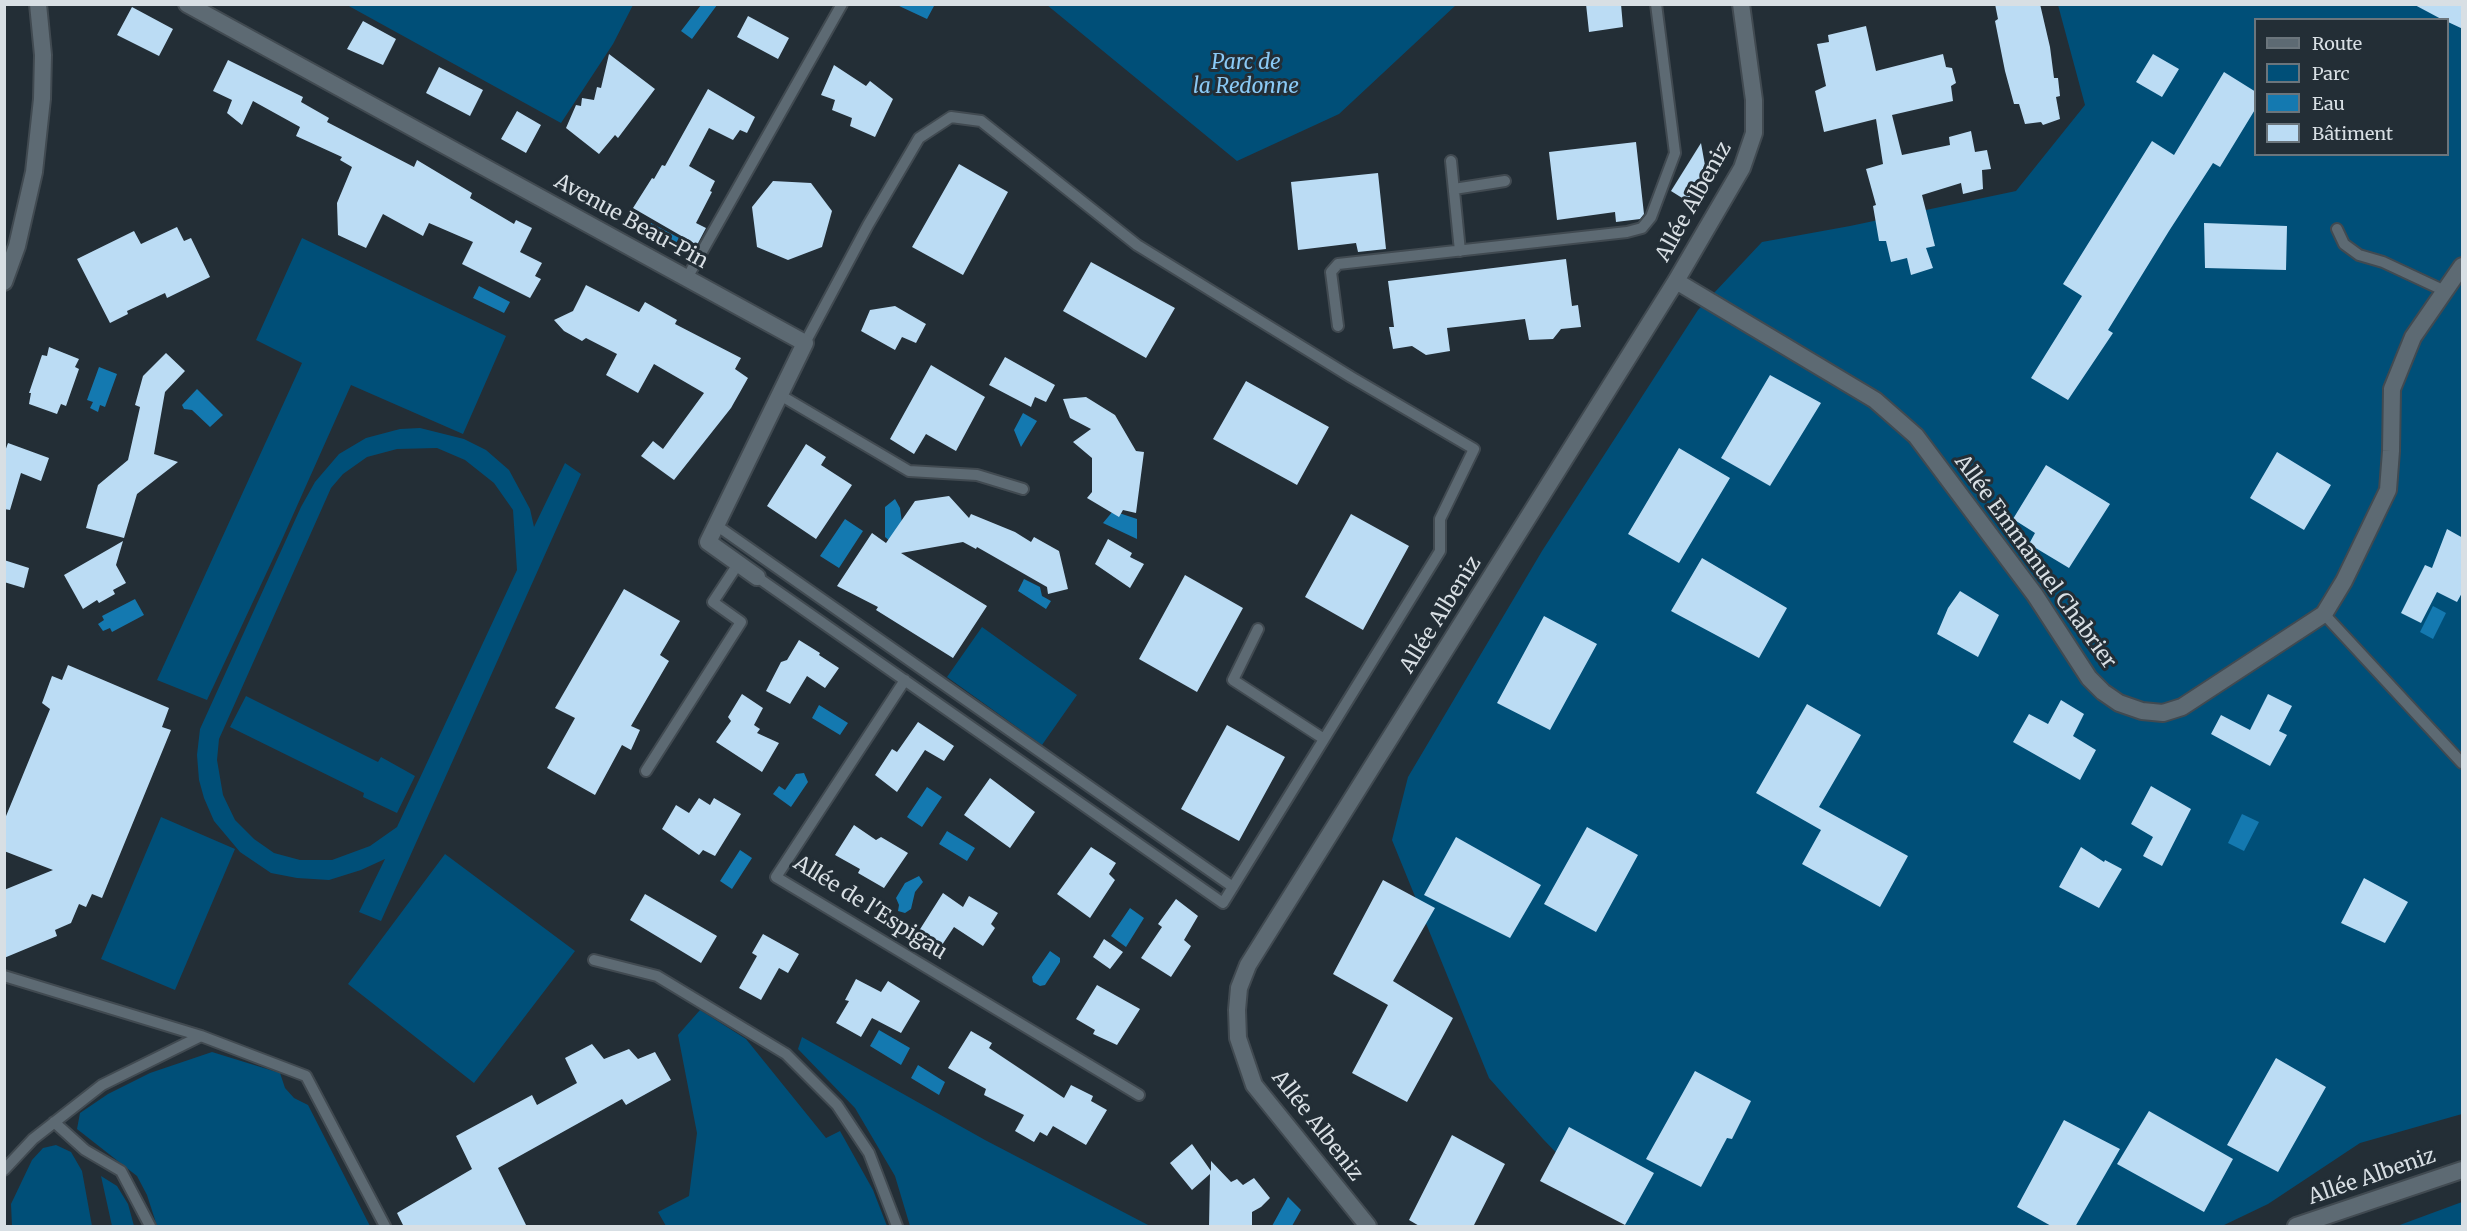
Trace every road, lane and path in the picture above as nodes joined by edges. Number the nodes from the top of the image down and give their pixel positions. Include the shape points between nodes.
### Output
1 (38, 4) edge
2 (187, 4) edge
3 (842, 4) edge
4 (1656, 4) edge
5 (1741, 4) edge
6 (1452, 161) dead end
7 (1505, 181) dead end
8 (1454, 189) junction
9 (2337, 229) dead end
10 (1460, 251) junction
11 (2463, 266) edge
12 (687, 278) junction
13 (1676, 280) junction
14 (5, 282) edge
15 (2445, 291) junction
16 (1338, 326) dead end
17 (805, 344) junction
18 (780, 395) junction
19 (1023, 489) dead end
20 (716, 525) junction
21 (738, 564) junction
22 (757, 577) joint
23 (2324, 614) junction
24 (1258, 629) dead end
25 (905, 680) junction
26 (1324, 739) junction
27 (2463, 763) edge
28 (646, 771) dead end
29 (1233, 887) junction
30 (594, 960) dead end
31 (4, 975) edge
32 (201, 1036) junction
33 (1139, 1095) dead end
34 (54, 1122) junction
35 (4, 1170) edge
36 (2463, 1170) edge
37 (150, 1227) edge
38 (385, 1227) edge
39 (897, 1227) edge
40 (1368, 1227) edge
41 (2296, 1227) edge

1 - 14 street via 42,99 34,171
2 - 12 street, Avenue Beau-Pin
3 - 12 lane
4 - 10 lane via 1675,153 1651,217 1642,228 1627,232
5 - 13 street, Allée Albeniz via 1752,77 1754,133 1742,168
6 - 8 lane
7 - 8 lane
8 - 10 lane
9 - 15 lane via 2344,244 2359,255
10 - 16 lane via 1338,264 1331,272
11 - 15 street, Allée Emmanuel Chabrier
12 - 17 street, Avenue Beau-Pin
13 - 23 street, Allée Emmanuel Chabrier via 1875,400 1916,436 2035,595 2089,678 2119,703 2163,713 2182,707
13 - 40 street, Allée Albeniz via 1248,965 1239,988 1238,1038 1254,1085
15 - 23 street, Allée Emmanuel Chabrier via 2414,337 2392,389 2388,490
17 - 18 street
17 - 26 lane via 919,138 951,117 981,121 1137,244 1474,449 1440,519 1440,551
18 - 19 lane via 909,471 976,475
18 - 20 street
20 - 21 street via 708,542
20 - 29 lane
21 - 22 street
21 - 28 lane via 713,602 741,622
22 - 25 lane
23 - 27 lane
24 - 26 lane via 1233,680
25 - 29 lane via 1223,903
25 - 33 lane, Allée de l'Espigau via 776,877
26 - 29 lane
30 - 39 lane via 657,976 786,1054 837,1105 869,1152
31 - 32 lane
32 - 34 lane via 102,1085
32 - 38 lane via 306,1076
34 - 35 lane
34 - 37 lane via 85,1150 121,1171
36 - 41 street, Allée Albeniz

